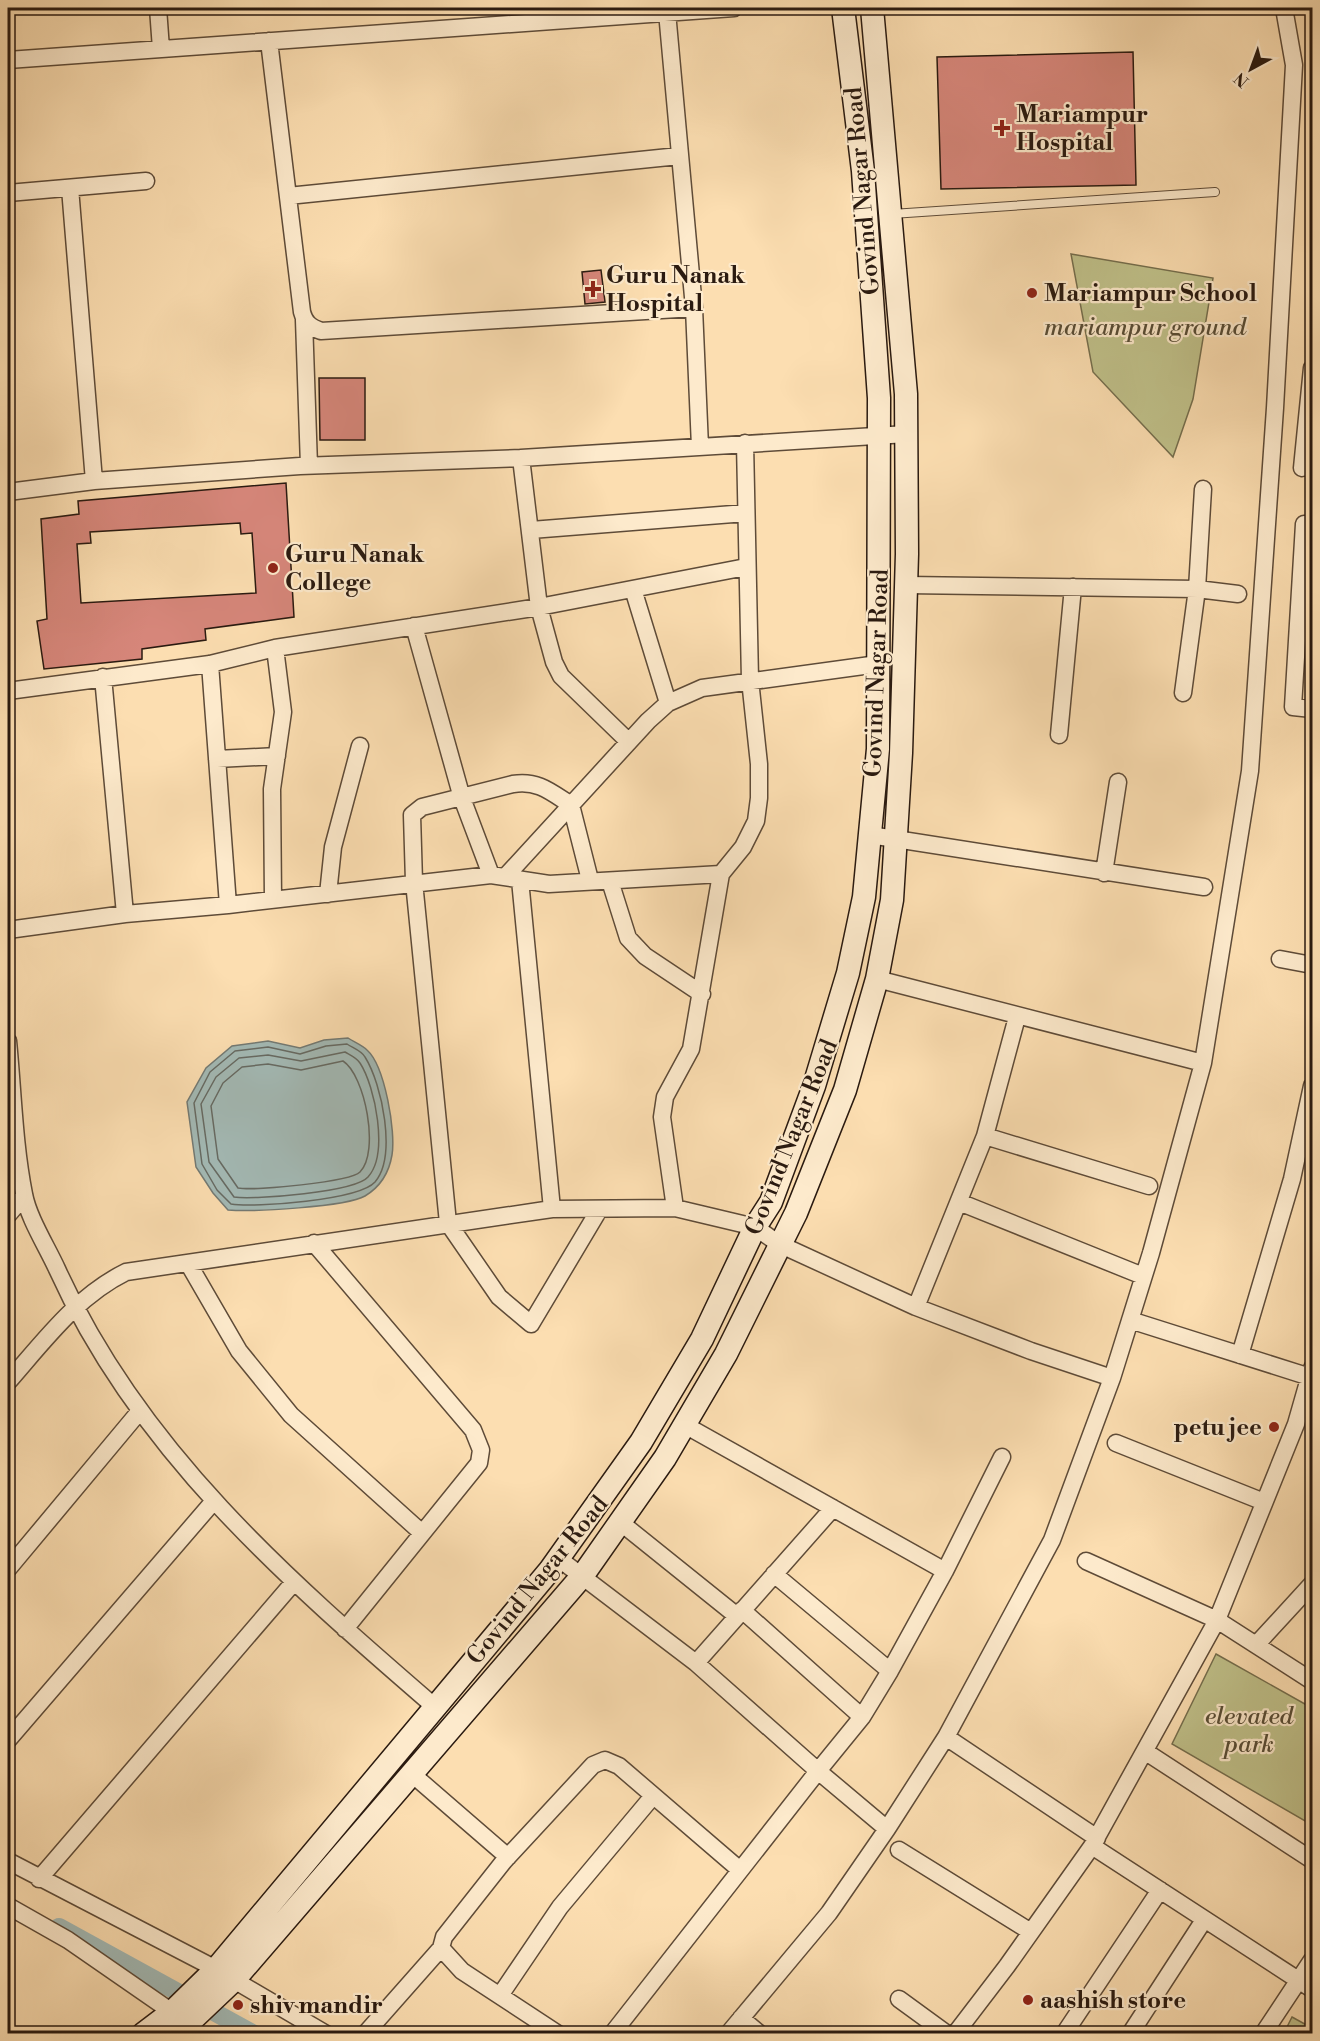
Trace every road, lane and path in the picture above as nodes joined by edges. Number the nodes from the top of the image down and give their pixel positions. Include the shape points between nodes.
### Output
1 (158, 8) edge
2 (734, 8) edge
3 (843, 8) edge
4 (872, 8) edge
5 (1284, 8) edge
6 (705, 9) edge
7 (667, 12) junction
8 (596, 13) edge
9 (269, 41) junction
10 (161, 49) junction
11 (8, 60) edge
12 (679, 156) junction
13 (146, 181) dead end
14 (70, 188) junction
15 (1215, 192) dead end
16 (8, 193) edge
17 (288, 195) junction
18 (892, 214) junction
19 (694, 308) junction
20 (304, 320) junction
21 (1312, 368) edge
22 (1310, 417) edge
23 (877, 434) junction
24 (907, 434) junction
25 (745, 443) junction
26 (700, 447) junction
27 (521, 458) junction
28 (309, 466) junction
29 (1302, 468) dead end
30 (94, 481) junction
31 (1203, 489) dead end
32 (8, 492) edge
33 (746, 513) junction
34 (1312, 525) edge
35 (531, 530) junction
36 (746, 567) junction
37 (906, 585) junction
38 (1073, 587) junction
39 (633, 589) junction
40 (1197, 589) junction
41 (1238, 594) dead end
42 (539, 607) junction
43 (414, 626) junction
44 (275, 648) junction
45 (210, 664) junction
46 (878, 664) junction
47 (103, 677) junction
48 (750, 680) junction
49 (8, 691) edge
50 (1183, 693) dead end
51 (668, 703) junction
52 (1312, 709) edge
53 (1059, 735) dead end
54 (629, 742) junction
55 (360, 746) dead end
56 (277, 756) junction
57 (217, 759) junction
58 (1118, 782) dead end
59 (462, 798) junction
60 (571, 805) junction
61 (870, 835) junction
62 (896, 838) junction
63 (1104, 873) junction
64 (721, 874) junction
65 (505, 877) junction
66 (590, 880) junction
67 (609, 881) junction
68 (414, 882) junction
69 (1204, 887) dead end
70 (328, 894) junction
71 (273, 899) junction
72 (228, 905) junction
73 (124, 914) junction
74 (8, 930) edge
75 (1280, 959) dead end
76 (1312, 965) edge
77 (877, 979) junction
78 (702, 994) junction
79 (1017, 1017) junction
80 (8, 1041) edge
81 (1203, 1063) junction
82 (1312, 1086) edge
83 (985, 1136) junction
84 (1149, 1186) dead end
85 (24, 1196) junction
86 (959, 1202) junction
87 (675, 1208) junction
88 (552, 1209) junction
89 (599, 1210) junction
90 (8, 1215) edge
91 (448, 1223) junction
92 (755, 1227) junction
93 (314, 1243) junction
94 (779, 1244) junction
95 (188, 1263) junction
96 (1143, 1276) junction
97 (74, 1307) junction
98 (916, 1307) junction
99 (1130, 1320) junction
100 (1240, 1355) junction
101 (1311, 1373) edge
102 (1112, 1378) junction
103 (8, 1382) edge
104 (139, 1412) junction
105 (683, 1424) junction
106 (1116, 1443) dead end
107 (1002, 1457) dead end
108 (213, 1502) junction
109 (1264, 1502) junction
110 (833, 1508) junction
111 (620, 1522) junction
112 (422, 1533) junction
113 (558, 1558) junction
114 (1086, 1561) dead end
115 (8, 1569) edge
116 (945, 1571) junction
117 (774, 1574) junction
118 (582, 1575) junction
119 (294, 1582) junction
120 (1312, 1584) edge
121 (739, 1613) junction
122 (1217, 1620) junction
123 (345, 1629) junction
124 (1256, 1645) junction
125 (696, 1663) junction
126 (890, 1671) junction
127 (1312, 1681) edge
128 (435, 1707) junction
129 (862, 1717) junction
130 (946, 1737) junction
131 (8, 1740) edge
132 (1146, 1752) junction
133 (819, 1771) junction
134 (412, 1774) junction
135 (653, 1796) junction
136 (887, 1829) junction
137 (1095, 1842) junction
138 (899, 1850) dead end
139 (508, 1857) junction
140 (1312, 1860) edge
141 (8, 1861) edge
142 (740, 1870) junction
143 (39, 1879) junction
144 (1160, 1890) junction
145 (8, 1906) edge
146 (1204, 1920) junction
147 (1031, 1932) junction
148 (441, 1948) junction
149 (1312, 1960) edge
150 (223, 1982) junction
151 (1306, 1985) edge
152 (501, 1994) junction
153 (899, 1999) dead end
154 (181, 2017) edge
155 (741, 2018) junction
156 (143, 2034) edge
157 (326, 2034) edge
158 (365, 2034) edge
159 (558, 2034) edge
160 (612, 2034) edge
161 (728, 2034) edge
162 (760, 2034) edge
163 (948, 2034) edge
164 (955, 2034) edge
165 (1064, 2034) edge
166 (1130, 2034) edge
167 (1263, 2034) edge

1 - 10 street
2 - 6 street
3 - 23 main road, Govind Nagar Road via 863,171 879,398
4 - 18 main road, Govind Nagar Road
5 - 81 street via 1294,65 1250,771
6 - 7 street
7 - 8 street
7 - 12 street
8 - 9 street
9 - 10 street
9 - 17 street
10 - 11 street
12 - 17 street
12 - 19 street
13 - 14 street
14 - 16 street
14 - 30 street
15 - 18 lane
17 - 20 street
18 - 24 main road, Govind Nagar Road
19 - 20 street via 321,331
19 - 26 street
20 - 28 street
21 - 22 street
22 - 29 street
23 - 24 street
23 - 25 street
23 - 46 main road, Govind Nagar Road
24 - 37 main road, Govind Nagar Road
25 - 26 street
25 - 33 street
26 - 27 street
27 - 28 street
27 - 35 street
28 - 30 street
30 - 32 street
31 - 40 street
33 - 35 street
33 - 36 street
34 - 52 street via 1304,524 1293,707
35 - 42 street
36 - 39 street
36 - 48 street
37 - 38 street
37 - 62 main road, Govind Nagar Road
38 - 40 street
38 - 53 street
39 - 42 street
39 - 51 street
40 - 41 street
40 - 50 street
42 - 43 street
42 - 54 street via 561,676
43 - 44 street
43 - 59 street
44 - 45 street
44 - 56 street via 283,712
45 - 47 street
45 - 57 street
46 - 48 street
46 - 61 main road, Govind Nagar Road via 878,749
47 - 49 street
47 - 73 street
48 - 51 street via 702,688
48 - 64 street via 759,764 756,822
51 - 54 street
54 - 60 street
55 - 70 street via 333,847
56 - 57 street
56 - 71 street via 271,819
57 - 72 street
58 - 63 street
59 - 60 street via 528,782
59 - 65 street
59 - 68 street via 422,807 412,815
60 - 65 street
60 - 66 street
61 - 62 street
61 - 92 main road, Govind Nagar Road via 864,897 848,973 807,1107 771,1202
62 - 63 street
62 - 77 main road, Govind Nagar Road via 892,900
63 - 69 street
64 - 67 street
64 - 78 street
65 - 66 street via 549,884
65 - 68 street
65 - 88 street
66 - 67 street
67 - 78 street via 628,938 645,956
68 - 70 street
68 - 91 street
70 - 71 street
71 - 72 street
72 - 73 street
73 - 74 street
75 - 76 street
77 - 79 street
77 - 94 main road, Govind Nagar Road via 844,1090 796,1213
78 - 87 street via 691,1049 666,1097 662,1117
79 - 81 street
79 - 83 street
80 - 85 street
81 - 96 street
82 - 100 street via 1292,1179
83 - 84 street
83 - 86 street
85 - 90 street
85 - 97 street
86 - 96 street
86 - 98 street
87 - 89 street
87 - 92 street
88 - 89 street
88 - 91 street
89 - 91 street via 531,1324 499,1297
91 - 93 street
92 - 94 street
92 - 113 main road, Govind Nagar Road via 697,1349 641,1442
93 - 95 street
93 - 112 street via 473,1430 481,1450 479,1463
94 - 98 street
94 - 105 main road, Govind Nagar Road via 726,1354
95 - 97 street via 126,1272 102,1284
95 - 112 street via 239,1351 291,1415
96 - 99 street
97 - 103 street
97 - 104 street
98 - 102 street via 1031,1352
99 - 100 street
99 - 102 street
100 - 101 street
101 - 109 street via 1296,1424
102 - 130 street via 1052,1540
104 - 108 street
104 - 115 street
105 - 110 street
105 - 111 main road, Govind Nagar Road via 665,1458
106 - 109 street
107 - 116 street
108 - 119 street
108 - 131 street
109 - 122 street
110 - 116 street
110 - 117 street
111 - 118 main road, Govind Nagar Road
111 - 121 street
112 - 123 street
113 - 118 street
113 - 128 main road, Govind Nagar Road
114 - 122 street
116 - 126 street
117 - 121 street
117 - 126 street
118 - 125 street
118 - 134 main road, Govind Nagar Road
119 - 123 street
119 - 143 street
120 - 124 street
121 - 125 street
121 - 129 street
122 - 124 street
122 - 132 street
123 - 128 street
124 - 127 street
125 - 133 street
126 - 129 street
128 - 150 main road, Govind Nagar Road
129 - 133 street
130 - 136 street
130 - 137 street
132 - 137 street
132 - 140 street
133 - 136 street
133 - 142 street
134 - 139 street
134 - 150 main road, Govind Nagar Road
135 - 139 street via 620,1766 605,1760 593,1765
135 - 142 street
135 - 152 street via 560,1907
136 - 155 street via 829,1913
137 - 144 street
137 - 147 street
138 - 147 street
139 - 148 street via 444,1937
141 - 143 street
142 - 160 street
143 - 150 street
144 - 146 street
144 - 165 street
145 - 154 street via 68,1940
146 - 151 street
146 - 166 street
147 - 164 street
148 - 152 street via 462,1971
148 - 158 street
149 - 151 street
150 - 154 main road
150 - 154 main road, Govind Nagar Road via 199,1985
150 - 157 street
151 - 167 street
152 - 159 street
153 - 163 street
154 - 156 main road
155 - 161 street
155 - 162 street

